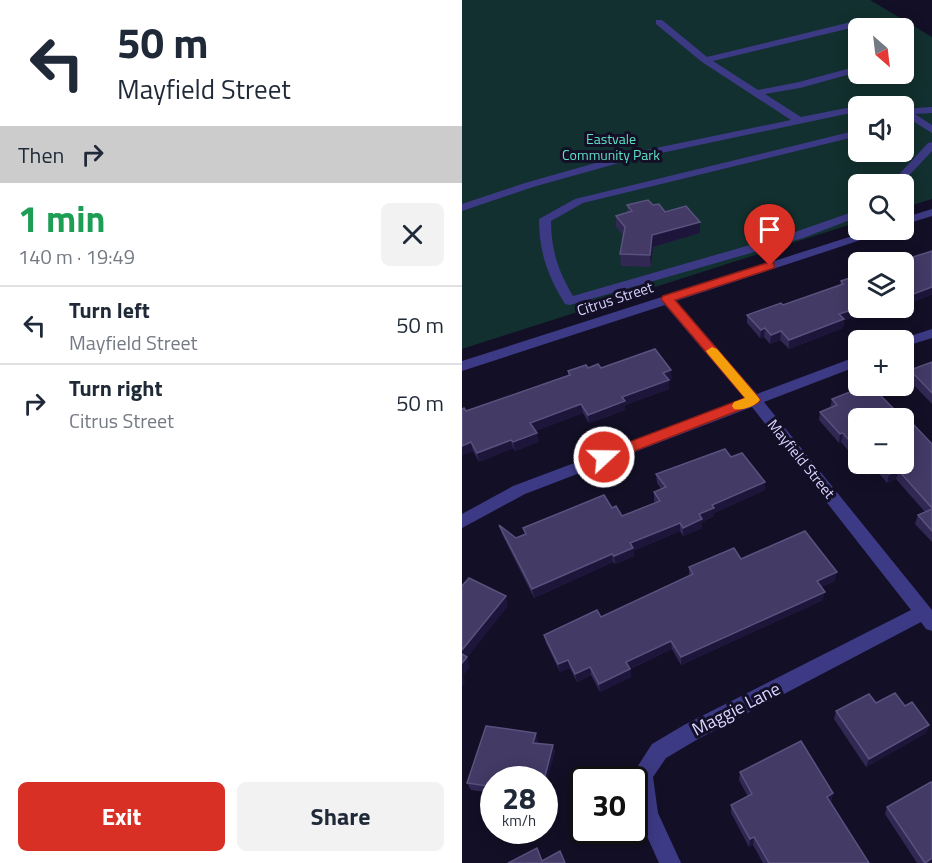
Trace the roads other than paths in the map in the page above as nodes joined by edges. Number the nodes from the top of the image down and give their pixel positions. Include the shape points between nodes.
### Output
1 (659, 22) dead end
2 (848, 26) edge
3 (705, 60) junction
4 (848, 72) edge
5 (754, 93) junction
6 (932, 110) edge
7 (848, 111) edge
8 (914, 114) edge
9 (914, 120) edge
10 (800, 121) junction
11 (932, 130) edge
12 (848, 135) edge
13 (932, 145) edge
14 (905, 174) edge
15 (462, 208) edge
16 (932, 212) edge
17 (848, 217) edge
18 (914, 218) edge
19 (850, 240) edge
20 (667, 299) junction
21 (932, 333) edge
22 (914, 340) edge
23 (848, 364) edge
24 (462, 366) edge
25 (754, 400) junction
26 (462, 522) edge
27 (927, 617) edge
28 (670, 863) edge

1 - 3 street
2 - 3 street
3 - 5 street
4 - 5 street
5 - 10 street
6 - 8 street
7 - 10 street
9 - 11 street
10 - 15 street via 632,156
12 - 17 street via 579,201 545,219 544,243 552,271 570,301 799,235
13 - 14 street
16 - 18 street
19 - 20 street, Citrus Street
20 - 24 street, Citrus Street
20 - 25 street, Mayfield Street
21 - 22 street
23 - 25 street
25 - 26 street via 519,490
25 - 27 street, Mayfield Street
27 - 28 street, Maggie Lane via 659,751 642,775 648,814

